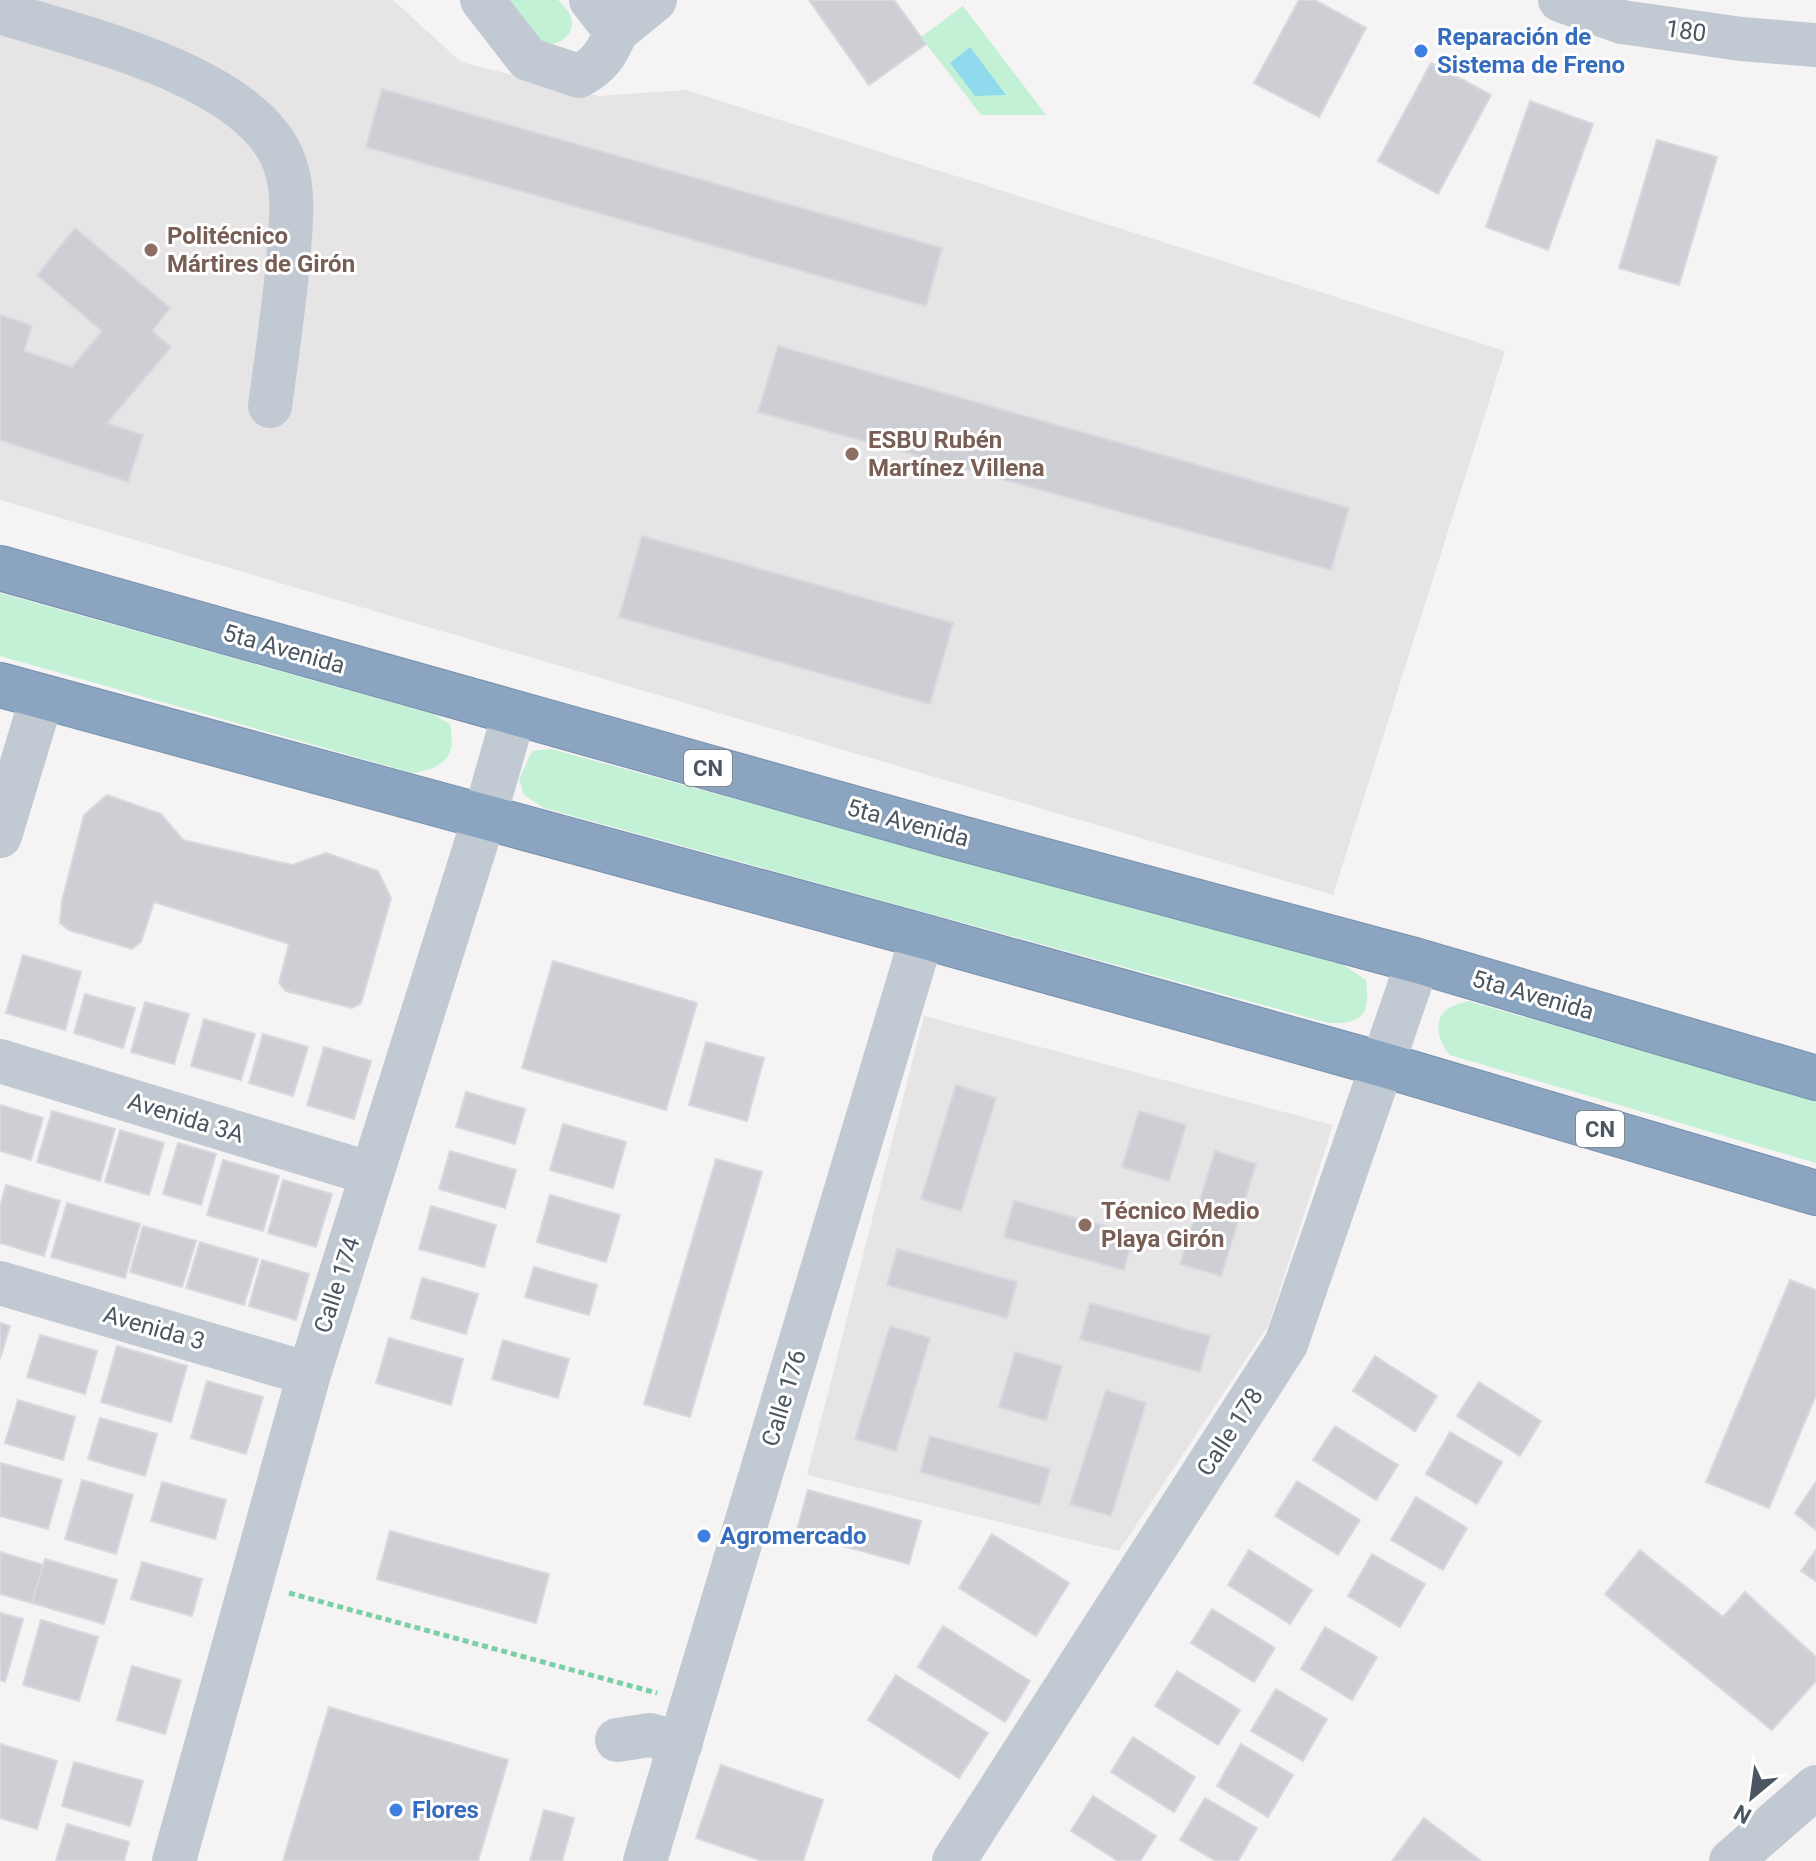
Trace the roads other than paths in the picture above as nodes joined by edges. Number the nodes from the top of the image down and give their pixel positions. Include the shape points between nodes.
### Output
1 (482, 0) edge
2 (655, 0) edge
3 (1560, 0) edge
4 (0, 12) edge
5 (603, 16) edge
6 (1816, 45) edge
7 (270, 406) dead end
8 (0, 568) edge
9 (0, 685) edge
10 (42, 697) junction
11 (514, 714) junction
12 (485, 815) junction
13 (0, 836) edge
14 (922, 936) junction
15 (1418, 961) junction
16 (0, 1061) edge
17 (1384, 1065) junction
18 (1816, 1078) edge
19 (372, 1174) junction
20 (1816, 1193) edge
21 (0, 1283) edge
22 (309, 1374) junction
23 (687, 1722) junction
24 (617, 1740) dead end
25 (1816, 1787) edge
26 (174, 1861) edge
27 (645, 1861) edge
28 (954, 1861) edge
29 (1731, 1861) edge

1 - 5 street via 528,59 579,76 596,67 608,51
2 - 5 street
3 - 6 street, 180 via 1622,22
4 - 7 street via 165,65 243,109 267,132 287,169 292,205
8 - 11 highway, 5ta Avenida / CN
9 - 10 highway, CN
10 - 12 highway, CN
10 - 13 street
11 - 12 street, Calle 174
11 - 15 highway, 5ta Avenida / CN
12 - 14 highway, CN
12 - 19 street, Calle 174
14 - 17 highway, CN
14 - 23 street, Calle 176
15 - 17 street, Calle 178
15 - 18 highway, 5ta Avenida / CN
16 - 19 street, Avenida 3A
17 - 20 highway, CN
17 - 28 street, Calle 178 via 1286,1344
19 - 22 street, Calle 174
21 - 22 street, Avenida 3
22 - 26 street, Calle 174
23 - 24 street
23 - 27 street, Calle 176
25 - 29 street

